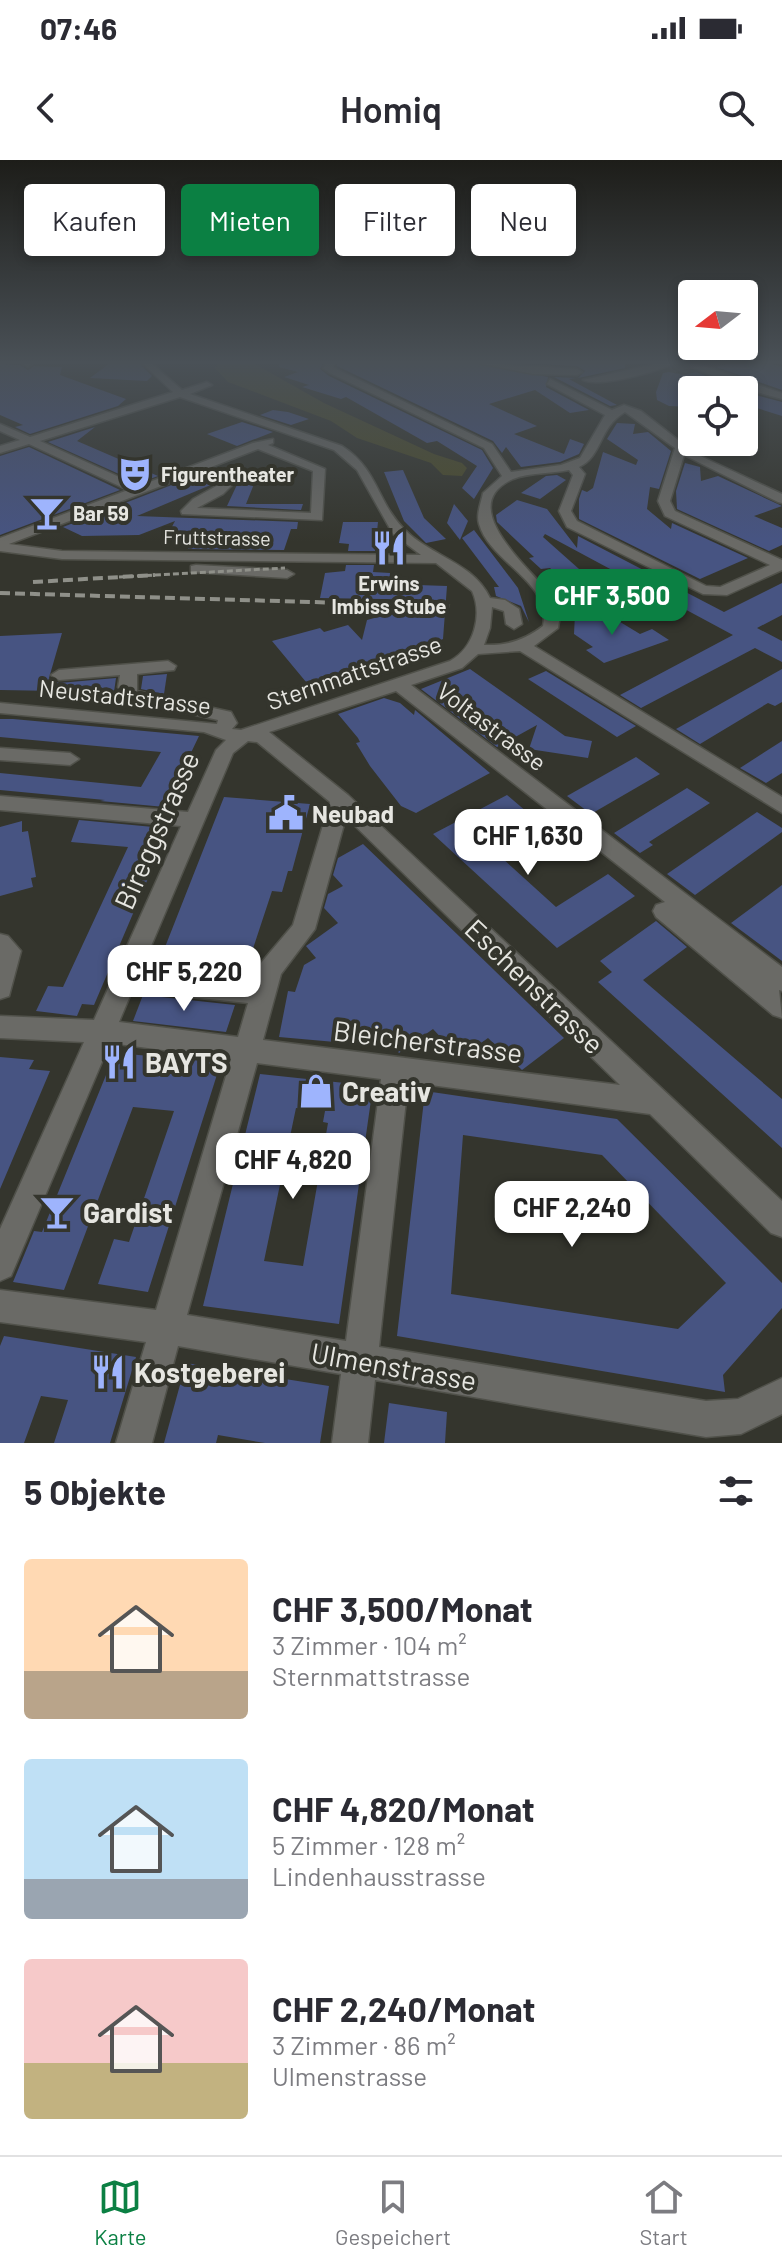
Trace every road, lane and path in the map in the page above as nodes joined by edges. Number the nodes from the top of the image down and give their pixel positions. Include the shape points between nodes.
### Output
1 (88, 423) edge
2 (265, 423) edge
3 (440, 423) edge
4 (608, 423) edge
5 (643, 423) edge
6 (0, 427) edge
7 (292, 432) junction
8 (30, 441) junction
9 (257, 445) junction
10 (678, 447) edge
11 (0, 450) edge
12 (678, 455) edge
13 (694, 456) edge
14 (572, 467) junction
15 (194, 468) junction
16 (508, 476) junction
17 (137, 490) junction
18 (782, 499) edge
19 (0, 545) edge
20 (435, 559) junction
21 (0, 562) edge
22 (782, 565) edge
23 (287, 574) dead end
24 (483, 602) junction
25 (514, 624) dead end
26 (522, 645) junction
27 (475, 649) junction
28 (168, 666) dead end
29 (129, 669) junction
30 (59, 675) dead end
31 (401, 686) junction
32 (0, 708) edge
33 (233, 733) junction
34 (0, 754) edge
35 (70, 759) dead end
36 (341, 800) junction
37 (0, 803) edge
38 (782, 806) edge
39 (193, 820) junction
40 (664, 911) dead end
41 (0, 943) edge
42 (123, 980) junction
43 (782, 981) edge
44 (0, 989) edge
45 (262, 994) junction
46 (782, 1007) edge
47 (0, 1027) edge
48 (101, 1031) junction
49 (245, 1050) junction
50 (396, 1069) junction
51 (657, 1102) junction
52 (782, 1222) edge
53 (0, 1265) edge
54 (0, 1306) edge
55 (167, 1328) junction
56 (360, 1360) junction
57 (782, 1395) edge
58 (134, 1443) edge
59 (350, 1443) edge

1 - 8 street
2 - 7 street
3 - 16 street via 488,446
4 - 14 street via 585,460
5 - 10 street
6 - 8 street
7 - 9 street
7 - 20 street via 360,461 391,525
8 - 11 street
8 - 17 street
9 - 15 street
9 - 15 street via 319,469 317,517 187,511 196,500 228,483
12 - 22 street via 664,501 670,513
13 - 18 street
14 - 16 street
14 - 22 street via 579,474 565,511 572,524 703,590 722,592
15 - 17 street
16 - 26 street via 489,493 486,524 550,601 554,615 550,628
17 - 19 street
19 - 20 street, Fruttstrasse via 62,555
20 - 24 street via 471,580
21 - 23 street
24 - 25 street via 511,609
24 - 27 street
26 - 27 street, Sternmattstrasse
26 - 38 street
27 - 31 street, Sternmattstrasse via 461,661
28 - 29 street
29 - 30 street
29 - 33 street via 130,695 225,716
31 - 33 street, Sternmattstrasse
31 - 43 street, Voltastrasse
32 - 33 street, Neustadtstrasse
33 - 36 street, Eschenstrasse via 262,736 276,744
33 - 39 street, Bireggstrasse
34 - 35 street
36 - 45 street via 303,929 270,970
36 - 51 street, Eschenstrasse
37 - 39 street
39 - 42 street, Bireggstrasse
40 - 46 street
41 - 44 street via 9,951
42 - 45 street
42 - 48 street, Bireggstrasse
45 - 49 street
47 - 48 street, Bleicherstrasse
48 - 49 street, Bleicherstrasse
48 - 53 street, Bireggstrasse
49 - 50 street, Bleicherstrasse
49 - 55 street
50 - 51 street, Bleicherstrasse
50 - 56 street
51 - 52 street, Eschenstrasse
54 - 55 street, Ulmenstrasse
55 - 56 street, Ulmenstrasse
55 - 58 street
56 - 57 street, Ulmenstrasse via 706,1419 741,1416
56 - 59 street

